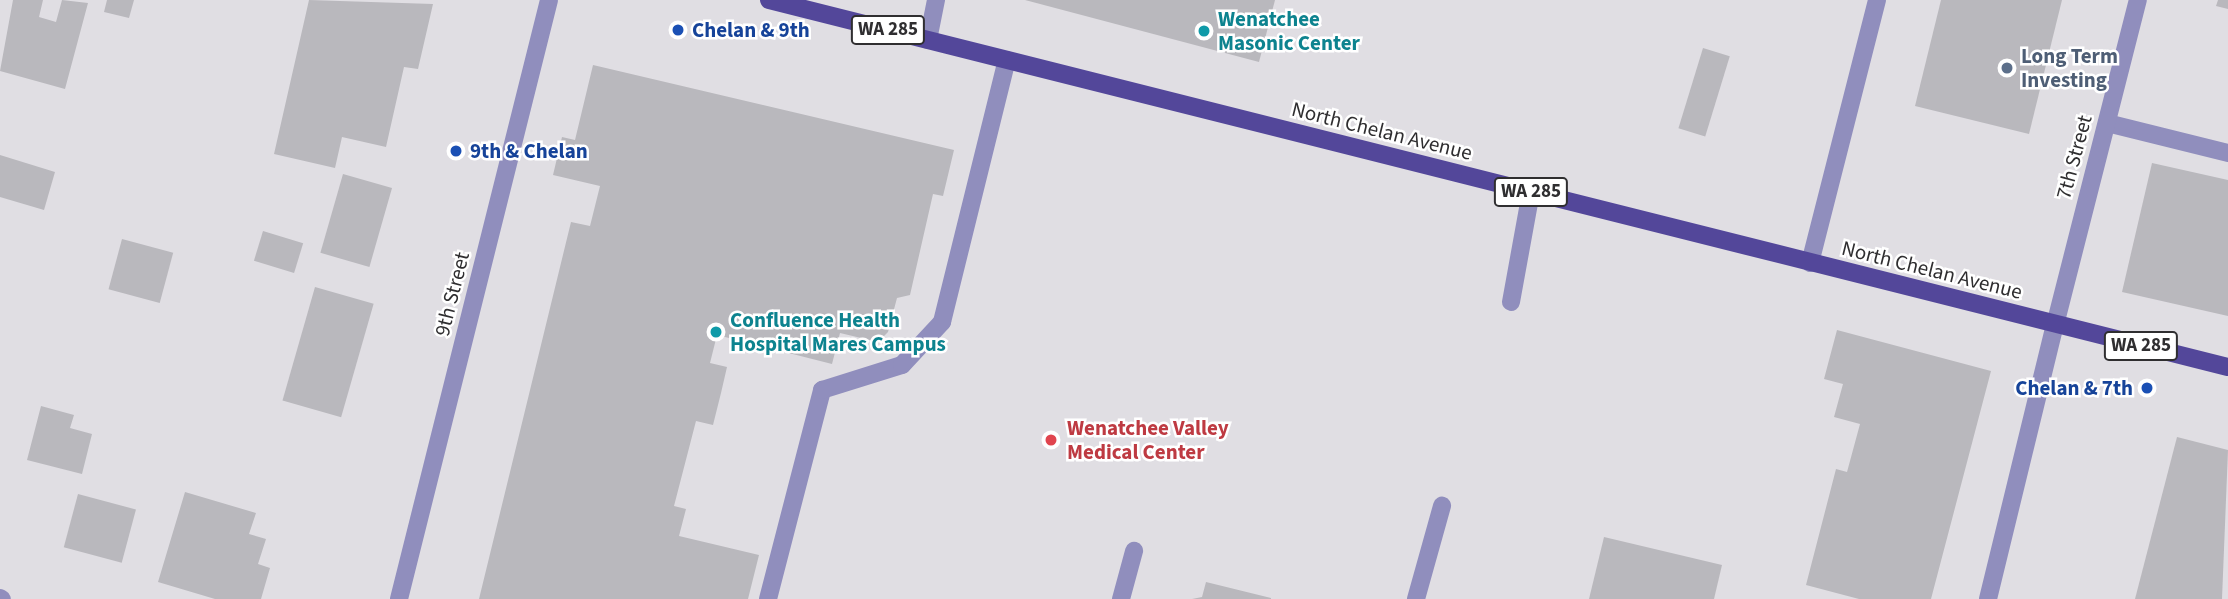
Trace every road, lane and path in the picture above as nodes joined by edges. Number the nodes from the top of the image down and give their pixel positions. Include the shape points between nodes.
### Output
1 (549, 0) edge
2 (769, 0) edge
3 (936, 0) edge
4 (1877, 0) edge
5 (2138, 0) edge
6 (928, 40) junction
7 (1007, 60) junction
8 (2107, 123) junction
9 (2228, 153) edge
10 (1531, 192) junction
11 (1810, 263) junction
12 (1511, 302) dead end
13 (2055, 325) junction
14 (2228, 367) edge
15 (1442, 506) dead end
16 (1134, 551) dead end
17 (399, 599) edge
18 (768, 599) edge
19 (1121, 599) edge
20 (1416, 599) edge
21 (1988, 599) edge

1 - 17 street, 9th Street
2 - 6 main road, North Chelan Avenue / WA 285
3 - 6 street
4 - 11 street
5 - 8 street, 7th Street
6 - 7 main road, North Chelan Avenue / WA 285
7 - 10 main road, North Chelan Avenue / WA 285
7 - 18 street via 942,322 902,365 822,390
8 - 9 street
8 - 13 street, 7th Street
10 - 11 main road, North Chelan Avenue / WA 285
10 - 12 street
11 - 13 main road, North Chelan Avenue / WA 285
13 - 14 main road, North Chelan Avenue / WA 285
13 - 21 street, 7th Street
15 - 20 street
16 - 19 street

